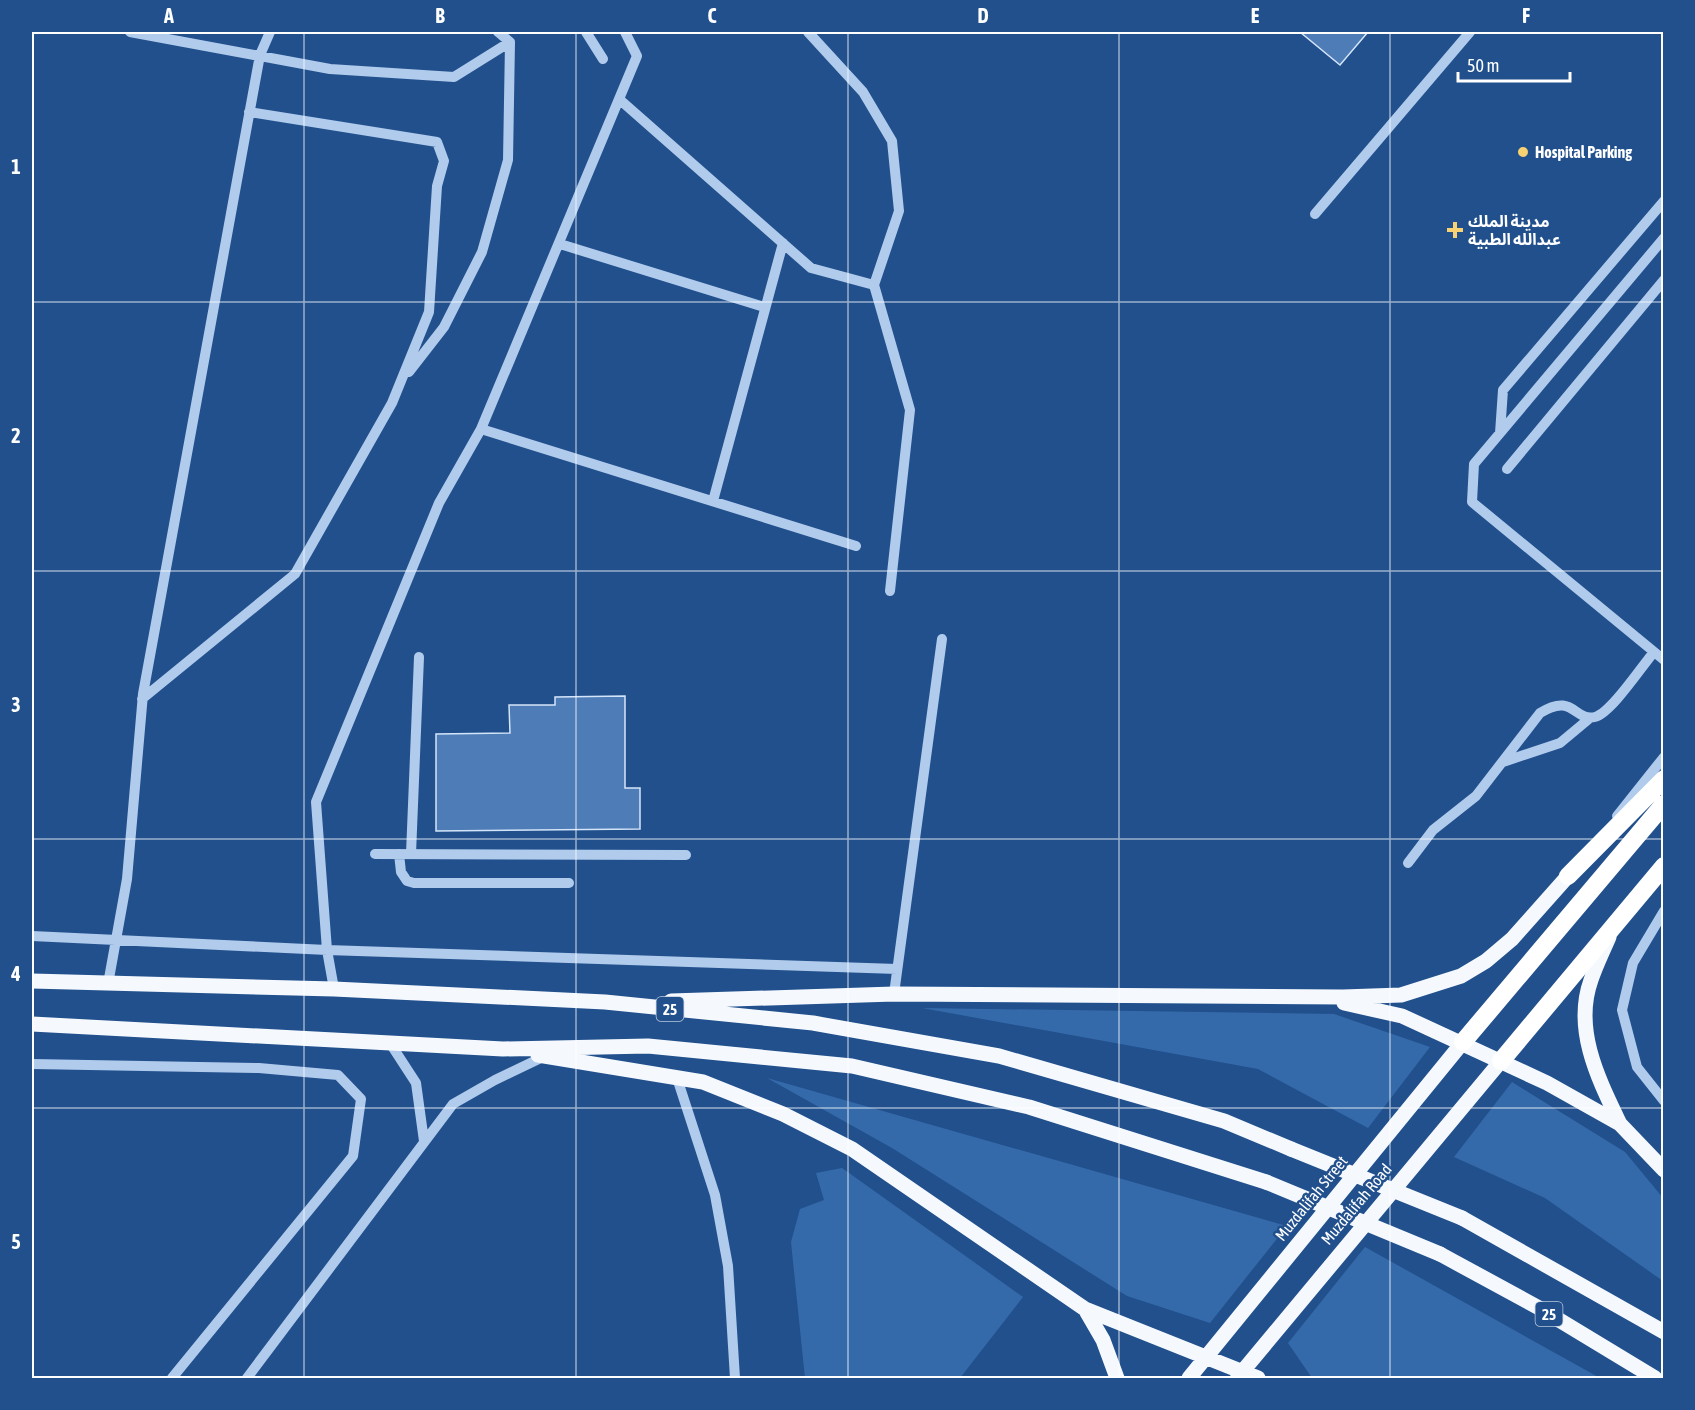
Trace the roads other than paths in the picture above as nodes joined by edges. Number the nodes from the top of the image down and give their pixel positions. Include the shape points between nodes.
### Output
1 (130, 32) edge
2 (270, 32) edge
3 (498, 32) edge
4 (586, 32) edge
5 (625, 32) edge
6 (808, 32) edge
7 (1470, 32) edge
8 (510, 42) junction
9 (260, 55) junction
10 (603, 58) dead end
11 (619, 99) junction
12 (249, 112) junction
13 (1664, 201) edge
14 (1315, 214) dead end
15 (1664, 237) edge
16 (783, 243) junction
17 (560, 244) junction
18 (1664, 280) edge
19 (874, 285) junction
20 (764, 307) junction
21 (400, 384) junction
22 (481, 429) junction
23 (1500, 434) junction
24 (1507, 469) dead end
25 (712, 501) junction
26 (856, 546) dead end
27 (890, 591) dead end
28 (942, 639) dead end
29 (1654, 652) junction
30 (419, 657) dead end
31 (1664, 660) edge
32 (142, 699) junction
33 (1590, 717) junction
34 (1664, 758) edge
35 (1503, 762) junction
36 (1664, 779) edge
37 (1664, 804) edge
38 (375, 854) dead end
39 (399, 854) junction
40 (411, 854) junction
41 (686, 855) dead end
42 (1408, 863) dead end
43 (1664, 866) edge
44 (1568, 876) junction
45 (1664, 882) edge
46 (569, 883) dead end
47 (1664, 912) edge
48 (1613, 927) junction
49 (32, 936) edge
50 (117, 940) junction
51 (327, 950) junction
52 (897, 969) junction
53 (32, 981) edge
54 (108, 984) junction
55 (334, 989) junction
56 (894, 994) junction
57 (1319, 997) junction
58 (605, 1002) junction
59 (32, 1024) edge
60 (1463, 1042) junction
61 (390, 1043) junction
62 (503, 1049) junction
63 (545, 1056) junction
64 (1501, 1061) junction
65 (32, 1064) edge
66 (677, 1078) junction
67 (1664, 1101) edge
68 (1620, 1124) junction
69 (424, 1141) junction
70 (1664, 1170) edge
71 (1085, 1309) junction
72 (1664, 1332) edge
73 (1207, 1357) junction
74 (1239, 1375) edge
75 (172, 1378) edge
76 (247, 1378) edge
77 (735, 1378) edge
78 (1118, 1378) edge
79 (1189, 1378) edge
80 (1258, 1378) edge
81 (1655, 1378) edge

1 - 9 street
2 - 9 street
3 - 8 street
4 - 10 street
5 - 11 street via 638,56
6 - 19 street via 863,92 892,141 899,211
7 - 14 street
8 - 9 street via 454,77 330,69
8 - 21 street via 508,160 482,252 444,327
9 - 12 street
11 - 16 street
11 - 17 street
12 - 21 street via 437,142 444,161 437,186 429,312
12 - 32 street
13 - 23 street via 1503,390
15 - 23 street
16 - 19 street via 811,268
16 - 20 street
17 - 20 street
17 - 22 street
18 - 24 street
19 - 27 street via 910,410
20 - 25 street
21 - 32 street via 295,574
22 - 25 street
22 - 51 street via 439,503 316,802
23 - 29 street via 1474,464 1472,502
25 - 26 street
28 - 52 street
29 - 31 street
29 - 33 street via 1608,709 1598,717
30 - 40 street
32 - 50 street via 128,879
33 - 35 street via 1560,743
33 - 35 street via 1564,704 1553,705 1540,713
34 - 44 street
35 - 42 street via 1476,796 1433,830
36 - 44 highway
37 - 60 highway
38 - 39 street
39 - 40 street
39 - 46 street via 401,872 406,881 414,883
40 - 41 street
43 - 48 highway
44 - 57 main road via 1512,939 1461,976 1401,995
45 - 48 highway
47 - 67 street via 1632,963 1622,1010 1637,1067
48 - 64 highway
48 - 68 main road via 1590,982 1586,1021 1588,1048
49 - 50 street
50 - 51 street
50 - 54 street
51 - 52 street
51 - 55 street
52 - 56 street
53 - 54 main road, 25
54 - 55 main road, 25
55 - 58 main road, 25
56 - 57 main road
56 - 58 main road
57 - 60 main road via 1402,1016
58 - 72 main road, 25, bridge via 813,1023 999,1056 1224,1121 1462,1218
59 - 61 main road, 25
60 - 64 main road
60 - 73 main road, Muzdalifah Street
61 - 62 main road, 25
61 - 69 street via 416,1083
62 - 63 main road
62 - 81 main road, 25, bridge via 648,1046 852,1066 1029,1107 1266,1182 1440,1254 1542,1309
63 - 66 main road
63 - 69 street via 453,1104
64 - 68 main road
64 - 74 main road, Muzdalifah Road
65 - 75 street via 259,1068 339,1074 361,1099 353,1156
66 - 71 main road via 703,1082 783,1114 852,1149
66 - 77 street via 715,1195 728,1266
68 - 70 main road
69 - 76 street
71 - 73 main road
71 - 78 main road
73 - 74 main road
73 - 79 main road, Muzdalifah Street
74 - 80 main road

